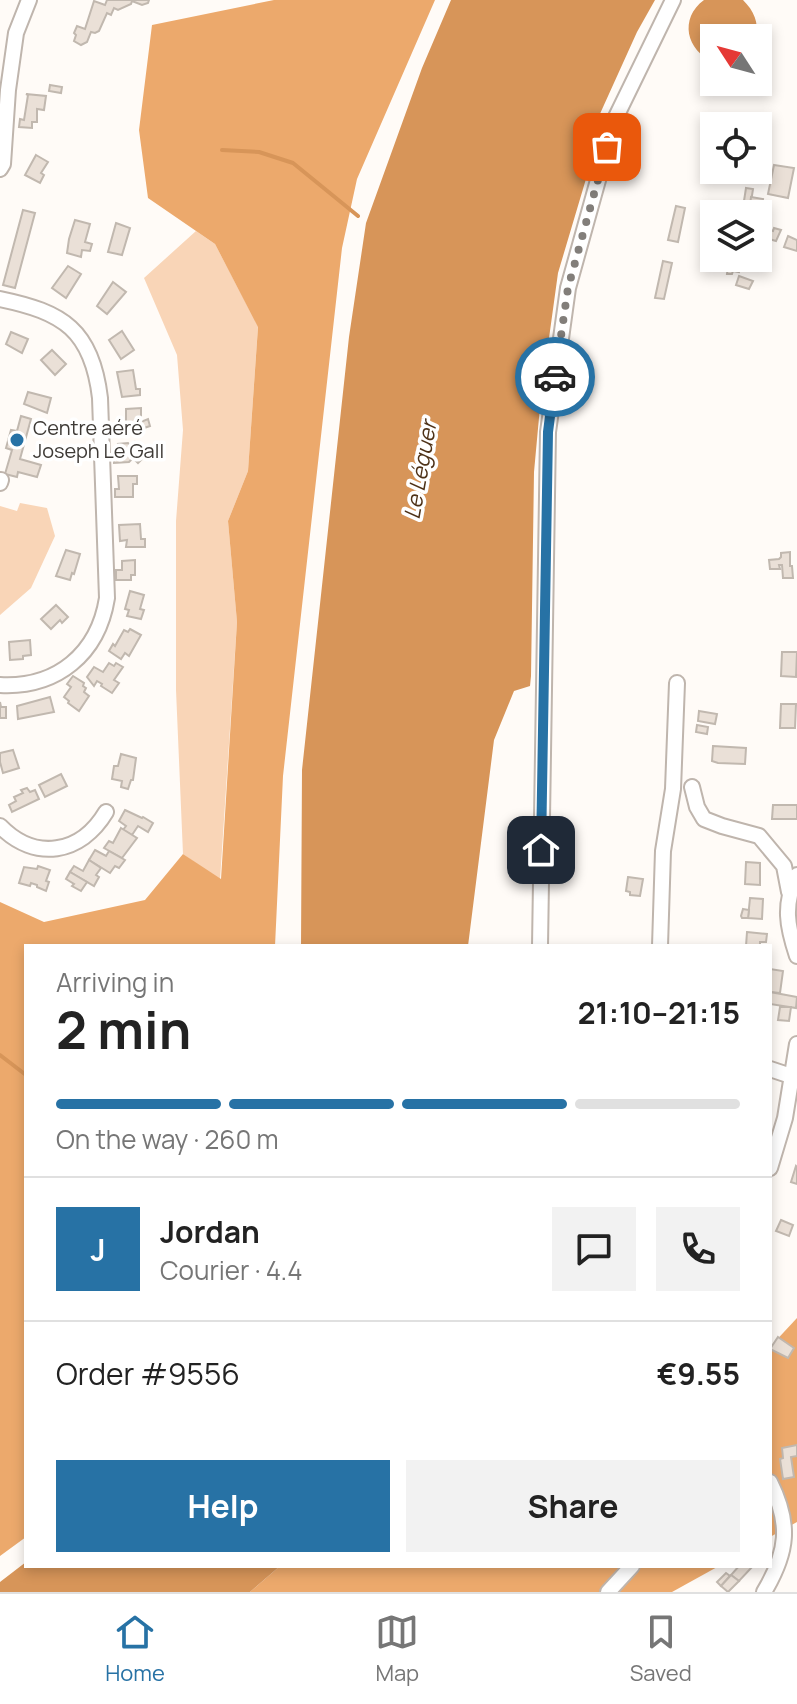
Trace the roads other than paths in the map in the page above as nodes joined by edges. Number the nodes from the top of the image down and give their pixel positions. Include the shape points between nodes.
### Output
1 (29, 0) edge
2 (673, 0) edge
3 (0, 169) edge
4 (0, 299) edge
5 (677, 683) dead end
6 (0, 685) edge
7 (692, 787) dead end
8 (106, 812) dead end
9 (0, 826) edge
10 (797, 875) edge
11 (789, 892) junction
12 (540, 944) edge
13 (660, 944) edge
14 (797, 956) edge
15 (797, 1044) edge
16 (772, 1070) edge
17 (791, 1076) junction
18 (772, 1158) edge
19 (772, 1486) edge
20 (630, 1568) edge
21 (608, 1592) edge
22 (764, 1592) edge

1 - 3 street via 16,33
2 - 12 street via 615,119 568,288 548,432
4 - 6 street via 43,310 67,323 92,359 100,398 107,598 91,643 66,668 34,682
5 - 13 street
7 - 11 street via 704,819 759,836 784,866
8 - 9 street via 82,840 52,849 25,844
10 - 11 street
11 - 14 street via 788,929
15 - 17 street
16 - 17 street
17 - 18 street
19 - 22 street via 784,1519 784,1542 777,1571
20 - 21 street

